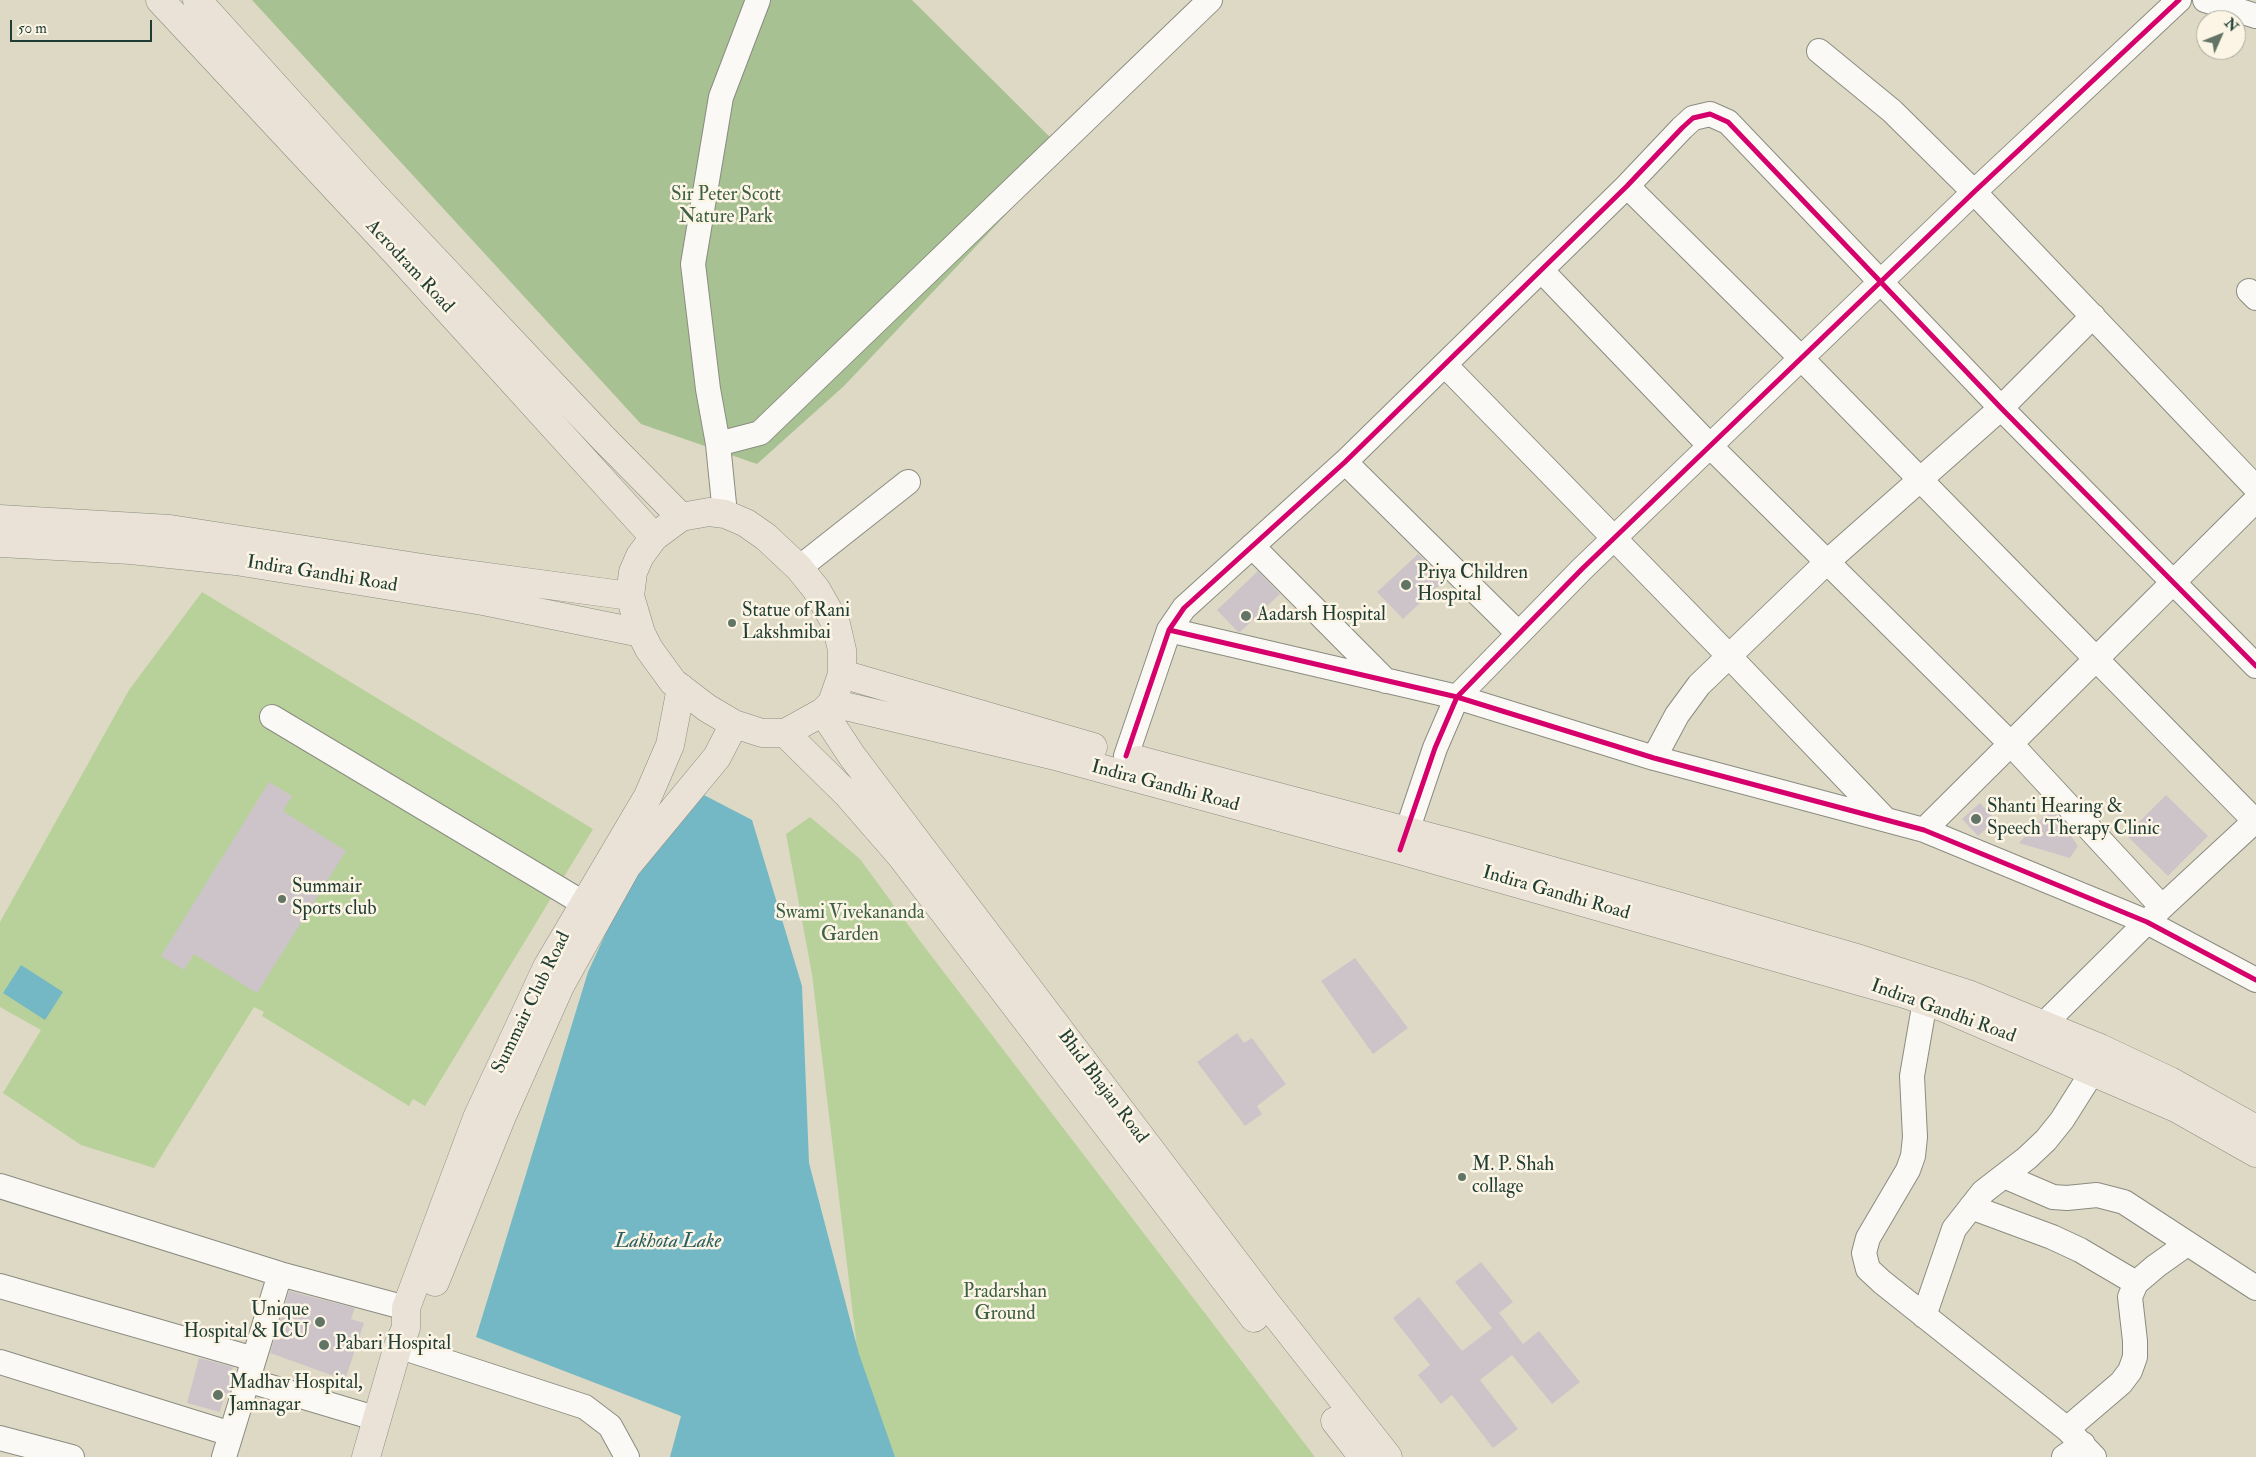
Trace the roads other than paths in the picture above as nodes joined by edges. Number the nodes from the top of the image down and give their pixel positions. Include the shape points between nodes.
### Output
1 (160, 0) edge
2 (197, 0) edge
3 (758, 0) edge
4 (1210, 0) edge
5 (2178, 0) edge
6 (2206, 0) edge
7 (2256, 16) edge
8 (1819, 51) dead end
9 (1627, 186) junction
10 (1974, 192) junction
11 (1541, 270) junction
12 (1882, 282) junction
13 (2093, 316) junction
14 (1802, 358) junction
15 (1445, 365) junction
16 (2002, 408) junction
17 (718, 444) junction
18 (1711, 447) junction
19 (1345, 462) junction
20 (1921, 480) junction
21 (908, 482) dead end
22 (2256, 488) edge
23 (2256, 500) edge
24 (725, 514) junction
25 (681, 517) junction
26 (0, 519) edge
27 (654, 537) junction
28 (1615, 539) junction
29 (0, 543) edge
30 (1252, 546) junction
31 (1827, 562) junction
32 (799, 568) junction
33 (2174, 583) junction
34 (630, 596) junction
35 (1169, 630) junction
36 (640, 633) junction
37 (1518, 633) junction
38 (1729, 656) junction
39 (2096, 660) junction
40 (2256, 666) edge
41 (842, 674) junction
42 (1386, 682) junction
43 (681, 688) junction
44 (1457, 697) junction
45 (828, 707) junction
46 (272, 717) dead end
47 (734, 724) junction
48 (785, 733) junction
49 (2011, 744) junction
50 (1126, 756) junction
51 (1654, 758) junction
52 (1884, 818) junction
53 (1924, 830) junction
54 (2252, 830) edge
55 (1404, 840) junction
56 (584, 903) junction
57 (2154, 915) junction
58 (2256, 980) edge
59 (1925, 1001) junction
60 (2044, 1024) junction
61 (2093, 1071) junction
62 (2256, 1129) edge
63 (2256, 1153) edge
64 (2004, 1176) junction
65 (0, 1186) edge
66 (1971, 1207) junction
67 (2187, 1244) junction
68 (280, 1274) junction
69 (2136, 1284) junction
70 (0, 1286) edge
71 (2256, 1288) edge
72 (1924, 1316) junction
73 (403, 1328) junction
74 (0, 1362) edge
75 (251, 1369) junction
76 (378, 1419) junction
77 (231, 1434) junction
78 (0, 1438) edge
79 (2077, 1447) edge
80 (72, 1457) edge
81 (224, 1457) edge
82 (366, 1457) edge
83 (627, 1457) edge
84 (1363, 1457) edge
85 (1388, 1457) edge

1 - 27 main road, Aerodram Road via 405,262
2 - 25 main road, Aerodram Road via 377,198
3 - 17 street via 721,97 693,264
4 - 17 street via 760,433
5 - 10 street
6 - 7 street
8 - 10 street via 1892,111
9 - 11 street
9 - 12 street via 1693,118 1710,114 1728,122
9 - 14 street
10 - 12 street
10 - 13 street
11 - 15 street
11 - 18 street
12 - 14 street
12 - 16 street
13 - 16 street
13 - 22 street
14 - 18 street
14 - 20 street
15 - 19 street
15 - 28 street
16 - 20 street
16 - 33 street
17 - 24 street
18 - 28 street
18 - 31 street
19 - 30 street
19 - 37 street
20 - 31 street
20 - 39 street
21 - 32 street
23 - 33 street
24 - 25 main road via 708,512
24 - 32 main road via 766,537
25 - 27 main road
26 - 34 main road, Indira Gandhi Road via 170,529
27 - 34 main road via 633,572
28 - 37 street
28 - 38 street
29 - 36 main road, Indira Gandhi Road via 236,560 483,601
30 - 35 street via 1184,608
30 - 42 street
31 - 38 street
31 - 49 street
32 - 41 main road via 816,589 836,624 842,650
33 - 39 street
33 - 40 street
34 - 36 main road
35 - 42 street
35 - 50 street
36 - 43 main road via 673,682
37 - 44 street
38 - 51 street via 1699,685
38 - 52 street
39 - 49 street
39 - 54 street
41 - 45 main road
41 - 50 main road, Indira Gandhi Road
42 - 44 street
43 - 47 main road
43 - 56 main road, Summair Club Road via 670,745 648,796
44 - 51 street
44 - 55 street via 1435,748
45 - 48 main road
45 - 55 main road, Indira Gandhi Road via 1050,755
45 - 85 main road, Bhid Bhajan Road via 852,756 1268,1306
46 - 56 street
47 - 48 main road via 762,733
47 - 73 main road, Summair Club Road via 717,757 627,866 560,986 502,1116 422,1315
48 - 84 main road, Bhid Bhajan Road via 848,795 900,856
49 - 53 street
49 - 57 street
50 - 55 main road, Indira Gandhi Road
51 - 52 street
52 - 53 street
53 - 57 street
54 - 57 street
55 - 59 main road, Indira Gandhi Road
55 - 60 main road, Indira Gandhi Road via 1860,959 1968,994
56 - 73 main road, Summair Club Road via 547,968 477,1118
57 - 58 street
57 - 60 street
59 - 61 main road, Indira Gandhi Road
59 - 72 street via 1912,1076 1915,1137 1912,1156 1908,1170 1868,1238 1864,1253 1868,1268
60 - 62 main road, Indira Gandhi Road via 2170,1081
61 - 63 main road, Indira Gandhi Road via 2178,1109
61 - 64 street via 2046,1140
64 - 66 street via 1983,1192
64 - 67 street via 2052,1197 2097,1195 2124,1202
65 - 68 street
66 - 69 street via 2073,1247
66 - 72 street via 1954,1230
67 - 69 street
67 - 71 street
68 - 73 street
68 - 75 street
69 - 79 street via 2130,1297 2135,1357 2130,1371
70 - 75 street
72 - 79 street
73 - 76 main road, Summair Club Road
73 - 83 street via 585,1407 610,1426
74 - 77 street
75 - 76 street
75 - 77 street
76 - 82 main road, Summair Club Road
77 - 81 street
78 - 80 street

